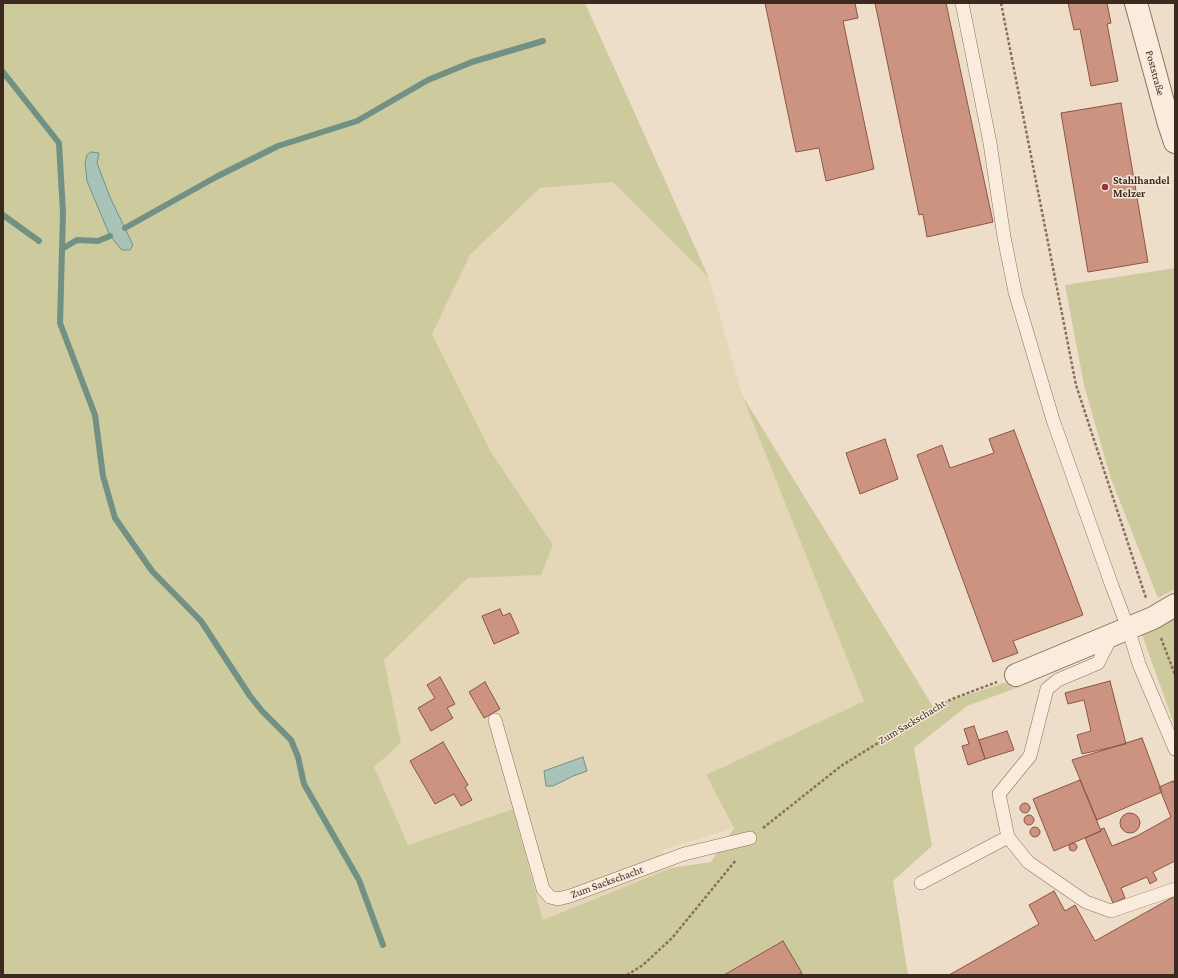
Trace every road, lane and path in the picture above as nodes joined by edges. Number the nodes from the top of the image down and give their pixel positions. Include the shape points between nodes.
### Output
1 (962, 3) edge
2 (1001, 3) edge
3 (1136, 3) edge
4 (1175, 142) edge
5 (1175, 605) edge
6 (1153, 618) junction
7 (1119, 632) junction
8 (1016, 675) joint
9 (1175, 675) edge
10 (495, 720) dead end
11 (1175, 749) edge
12 (1008, 837) junction
13 (750, 838) junction
14 (921, 883) dead end
15 (1175, 888) edge
16 (627, 975) edge

1 - 7 lane via 990,143 1015,292 1053,420 1112,586
2 - 6 path via 1076,385
3 - 4 street, Poststraße
5 - 6 street
6 - 7 street
6 - 9 path
7 - 8 street
7 - 11 lane via 1139,664
7 - 12 lane via 1098,663 1058,680 1047,689 1030,756 999,794
8 - 13 path, Zum Sackschacht via 936,707 841,766
10 - 13 lane, Zum Sackschacht via 543,889 550,897 558,900 684,854
12 - 14 lane
12 - 15 lane via 1028,862 1086,902 1111,912
13 - 16 path, Zum Sackschacht via 736,860 672,938 643,965

